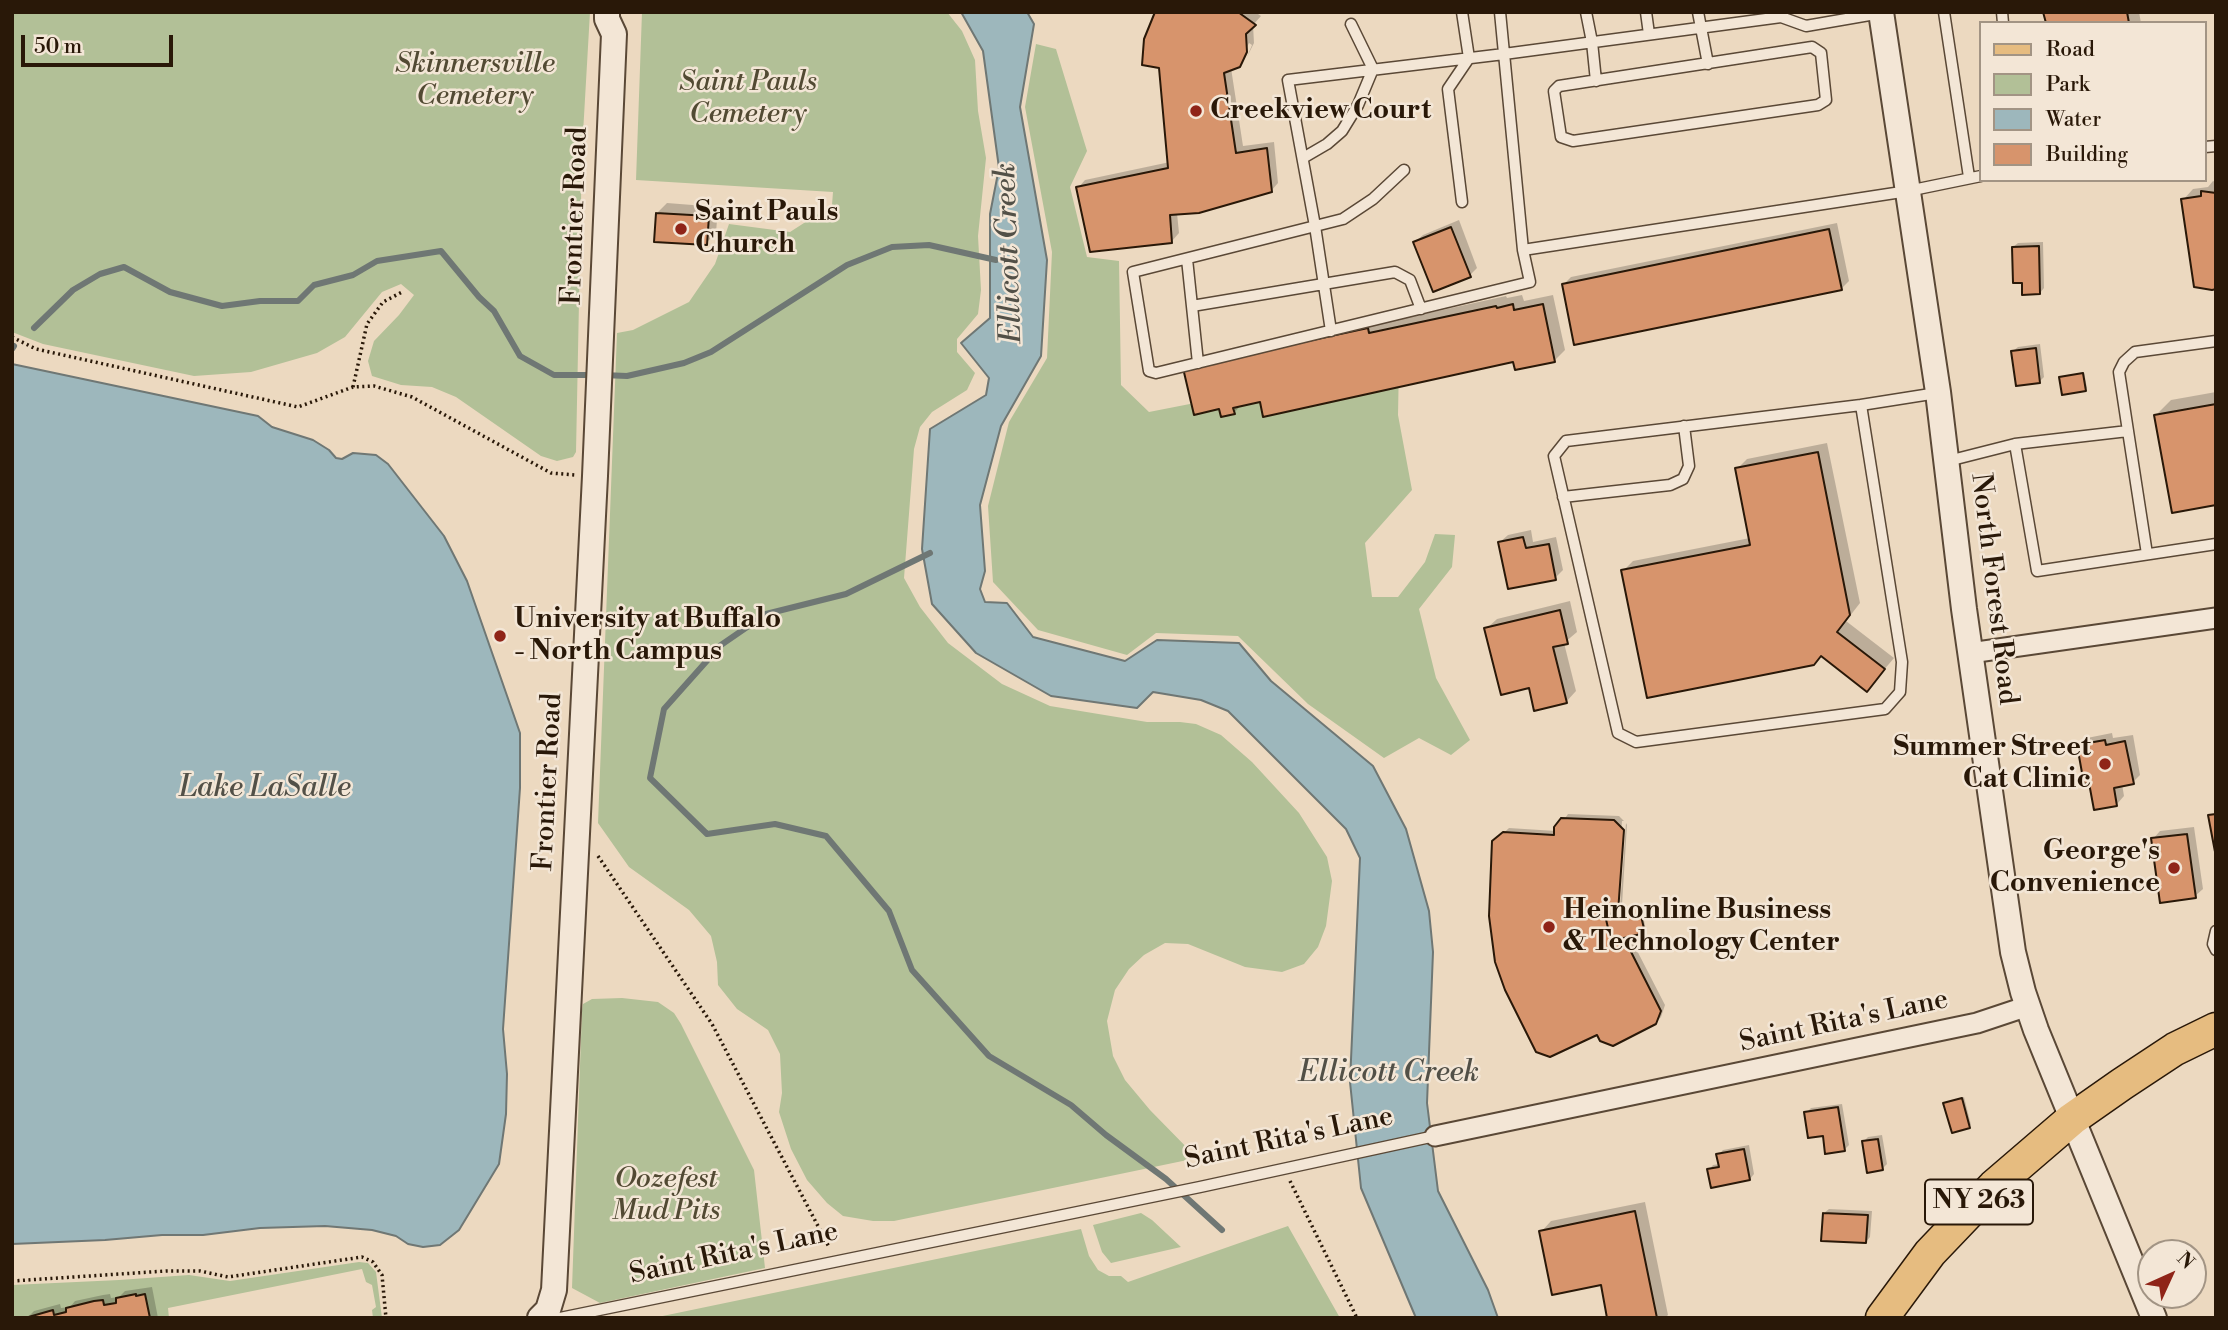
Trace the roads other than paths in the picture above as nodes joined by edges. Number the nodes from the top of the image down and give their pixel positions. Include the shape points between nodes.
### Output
1 (1462, 12) edge
2 (1500, 12) edge
3 (1586, 12) edge
4 (1646, 12) edge
5 (1698, 12) edge
6 (1944, 12) edge
7 (1881, 13) edge
8 (1784, 15) edge
9 (615, 20) edge
10 (1351, 24) dead end
11 (1699, 27) junction
12 (1649, 34) junction
13 (1592, 42) junction
14 (1504, 54) junction
15 (1469, 58) junction
16 (1708, 64) junction
17 (1373, 69) junction
18 (1596, 81) junction
19 (1303, 158) junction
20 (1404, 170) dead end
21 (1980, 176) edge
22 (1969, 177) junction
23 (1908, 191) junction
24 (1462, 202) dead end
25 (1315, 226) junction
26 (1523, 250) junction
27 (1187, 259) junction
28 (1324, 283) junction
29 (1192, 306) junction
30 (1422, 309) junction
31 (1331, 331) junction
32 (2216, 341) edge
33 (1198, 363) junction
34 (1938, 392) junction
35 (1861, 405) junction
36 (1684, 426) junction
37 (2127, 431) junction
38 (2015, 444) junction
39 (1947, 461) junction
40 (1563, 497) junction
41 (2216, 544) edge
42 (2147, 554) junction
43 (2216, 618) edge
44 (1970, 653) junction
45 (2216, 931) edge
46 (2216, 950) edge
47 (2028, 1006) junction
48 (2216, 1029) edge
49 (2073, 1119) junction
50 (1435, 1136) joint
51 (540, 1318) edge
52 (560, 1318) edge
53 (1882, 1318) edge
54 (2154, 1318) edge

1 - 15 lane
2 - 14 lane
3 - 13 lane
4 - 12 lane
5 - 11 lane
6 - 22 lane
7 - 8 lane via 1806,26
7 - 23 street, North Forest Road
8 - 11 lane
9 - 51 street, Frontier Road via 554,1290 548,1310
10 - 17 lane
11 - 12 lane
11 - 16 lane
12 - 13 lane
13 - 14 lane
13 - 18 lane
14 - 15 lane
14 - 26 lane
15 - 17 lane
15 - 24 lane via 1448,89
16 - 18 lane
16 - 18 lane via 1812,47 1821,53 1826,100 1818,105 1573,141 1561,136 1554,91 1559,86
17 - 19 lane via 1342,131
17 - 19 lane via 1288,80
19 - 25 lane
20 - 25 lane via 1373,200 1343,219
21 - 22 lane
22 - 23 lane
23 - 26 lane
23 - 34 street, North Forest Road
25 - 27 lane
25 - 28 lane
26 - 30 lane via 1530,282
27 - 29 lane
27 - 33 lane via 1133,272 1149,371
28 - 29 lane
28 - 30 lane via 1395,272 1410,280
28 - 31 lane
29 - 33 lane
30 - 31 lane
31 - 33 lane
32 - 37 lane via 2135,352 2124,362 2119,372
34 - 35 lane
34 - 39 street, North Forest Road
35 - 36 lane
35 - 40 lane via 1902,662 1900,692 1885,709 1636,742 1618,733
36 - 40 lane via 1689,466 1683,479 1670,485
36 - 40 lane via 1566,441 1553,456
37 - 38 lane
37 - 42 lane
38 - 39 lane
38 - 42 lane via 2036,571
39 - 44 street, North Forest Road
41 - 42 lane
43 - 44 street
44 - 47 street, North Forest Road via 2013,952
45 - 46 lane
47 - 49 street, North Forest Road
47 - 50 street, Saint Rita's Lane via 1978,1023
48 - 49 main road, NY 263 via 2175,1049
49 - 53 main road, NY 263 via 1975,1205 1930,1253
49 - 54 street, North Forest Road
50 - 52 lane, Saint Rita's Lane

